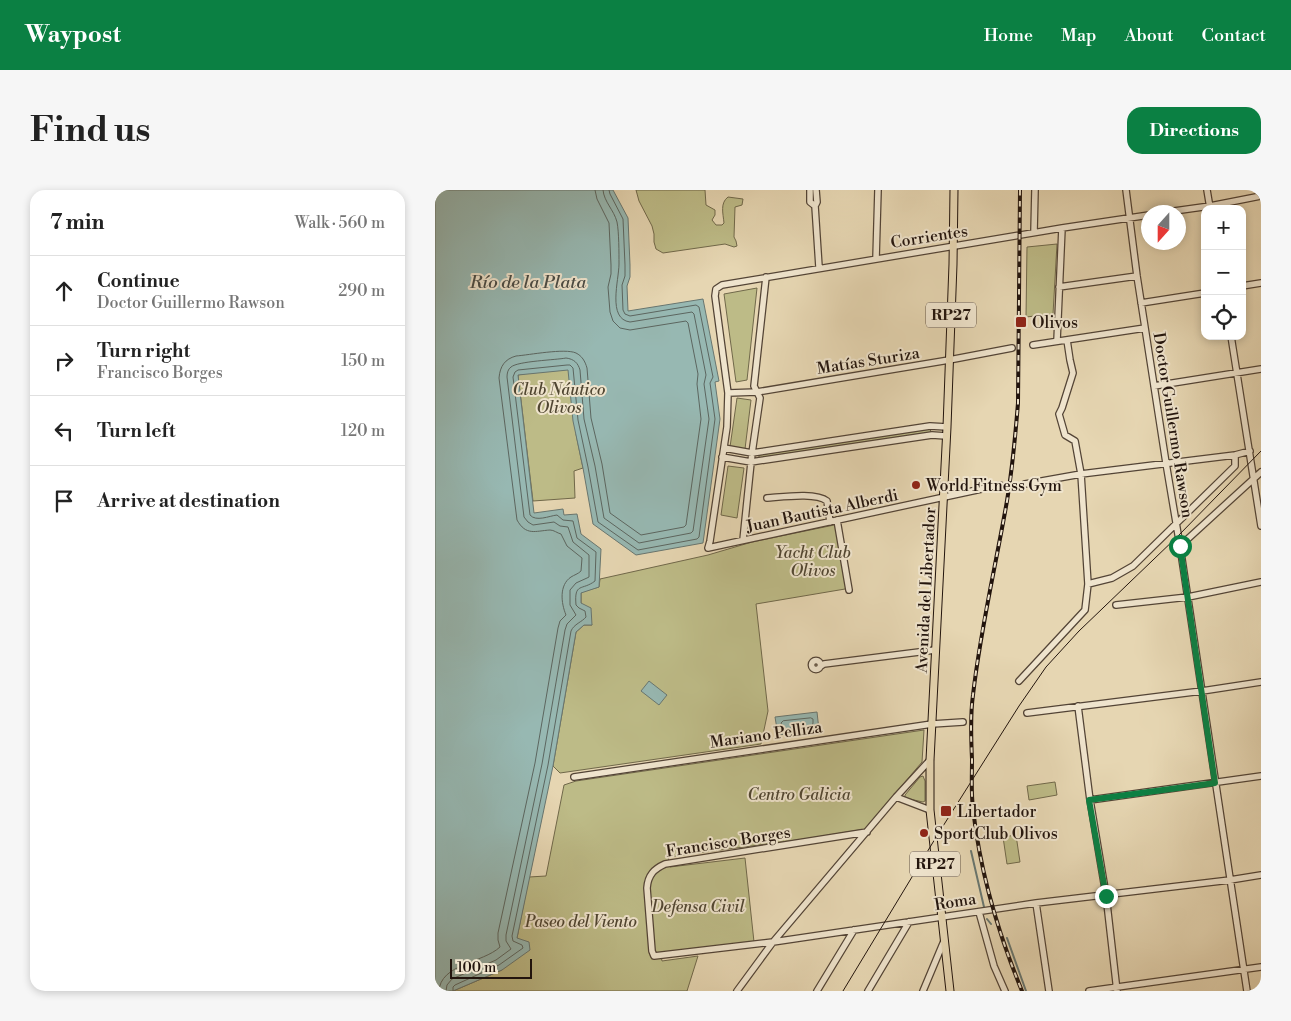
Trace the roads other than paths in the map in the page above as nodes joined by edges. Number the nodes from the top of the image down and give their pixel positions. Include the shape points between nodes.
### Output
1 (810, 190) edge
2 (816, 190) edge
3 (878, 190) edge
4 (955, 190) edge
5 (1035, 190) edge
6 (1126, 190) edge
7 (1207, 190) edge
8 (1261, 196) edge
9 (1210, 205) edge
10 (1219, 205) edge
11 (815, 206) junction
12 (1201, 208) edge
13 (1186, 210) edge
14 (1141, 216) edge
15 (1130, 218) junction
16 (1061, 228) junction
17 (1035, 232) junction
18 (953, 247) junction
19 (876, 259) junction
20 (819, 267) junction
21 (1137, 276) junction
22 (767, 277) junction
23 (1261, 283) edge
24 (1246, 285) edge
25 (1059, 287) junction
26 (1201, 294) edge
27 (1141, 303) junction
28 (1145, 328) junction
29 (1067, 340) junction
30 (1232, 340) edge
31 (1057, 341) junction
32 (1033, 345) dead end
33 (1012, 348) dead end
34 (949, 360) junction
35 (1261, 369) edge
36 (1237, 373) junction
37 (1154, 386) junction
38 (757, 392) junction
39 (728, 393) junction
40 (947, 427) junction
41 (892, 432) junction
42 (946, 436) junction
43 (893, 441) junction
44 (806, 445) junction
45 (724, 448) junction
46 (1250, 451) junction
47 (752, 453) junction
48 (807, 454) junction
49 (1235, 454) junction
50 (723, 457) junction
51 (751, 462) junction
52 (1165, 463) junction
53 (1261, 472) edge
54 (1081, 474) junction
55 (1254, 478) junction
56 (1025, 484) dead end
57 (1000, 485) dead end
58 (767, 498) dead end
59 (943, 498) junction
60 (833, 521) junction
61 (1175, 524) junction
62 (1261, 526) edge
63 (743, 540) junction
64 (1180, 546) junction
65 (1261, 582) edge
66 (1088, 584) junction
67 (849, 590) dead end
68 (1188, 597) junction
69 (1116, 605) dead end
70 (935, 650) junction
71 (821, 664) dead end
72 (1019, 681) dead end
73 (1261, 682) edge
74 (1201, 691) junction
75 (1078, 706) junction
76 (1027, 713) dead end
77 (963, 722) dead end
78 (932, 724) junction
79 (930, 760) junction
80 (1261, 776) edge
81 (574, 777) dead end
82 (1215, 783) junction
83 (896, 797) junction
84 (1089, 800) junction
85 (929, 810) junction
86 (867, 832) junction
87 (1261, 875) edge
88 (1230, 880) junction
89 (1106, 896) junction
90 (1036, 903) junction
91 (979, 912) junction
92 (941, 917) junction
93 (909, 922) junction
94 (854, 930) junction
95 (944, 941) junction
96 (773, 942) junction
97 (654, 956) joint
98 (1261, 968) edge
99 (1244, 970) junction
100 (1116, 989) edge
101 (737, 991) edge
102 (817, 991) edge
103 (868, 991) edge
104 (923, 991) edge
105 (950, 991) edge
106 (1005, 991) edge
107 (1049, 991) edge
108 (1089, 991) edge
109 (1247, 991) edge

1 - 11 street via 810,202
2 - 11 street
3 - 19 street
4 - 18 main road, Avenida del Libertador / RP27
5 - 17 street
6 - 15 street, Doctor Guillermo Rawson
7 - 9 street
8 - 10 street
11 - 20 street
12 - 13 street
14 - 15 street, Corrientes
15 - 16 street, Corrientes
15 - 21 street, Doctor Guillermo Rawson
16 - 17 street, Corrientes
16 - 25 street
17 - 18 street, Corrientes
18 - 19 street, Corrientes
18 - 34 main road, Avenida del Libertador / RP27
19 - 20 street, Corrientes
20 - 22 street, Corrientes
21 - 25 street
21 - 27 street, Doctor Guillermo Rawson
22 - 38 street via 754,386
22 - 39 street, Corrientes via 722,284 716,289
23 - 24 street
25 - 31 street
26 - 27 street
27 - 28 street, Doctor Guillermo Rawson
28 - 29 street
28 - 37 street, Doctor Guillermo Rawson
29 - 31 street
29 - 54 street via 1073,373 1059,414 1065,434 1075,441
30 - 36 street
31 - 32 street
33 - 34 street, Matías Sturiza
34 - 38 street, Matías Sturiza
34 - 40 main road, Avenida del Libertador / RP27
35 - 36 street
36 - 37 street
36 - 46 street
37 - 52 street, Doctor Guillermo Rawson
38 - 39 street, Matías Sturiza
38 - 47 street via 760,398
39 - 45 street
40 - 41 street via 930,426
40 - 42 main road, Avenida del Libertador / RP27
41 - 43 street
41 - 44 street
42 - 43 street
42 - 59 main road, Avenida del Libertador / RP27
43 - 48 street
44 - 47 street
44 - 48 street
45 - 47 street
45 - 50 street
46 - 49 street
46 - 55 street
47 - 51 street
48 - 51 street
49 - 52 street
49 - 61 street via 1235,466
50 - 51 street
50 - 63 street, Juan Bautista Alberdi via 708,548
51 - 63 street
52 - 54 street
52 - 61 street, Doctor Guillermo Rawson
53 - 55 street
54 - 56 street
54 - 66 street
55 - 62 street
55 - 64 street
57 - 59 street, Juan Bautista Alberdi
58 - 60 street via 808,496 824,499
59 - 60 street, Juan Bautista Alberdi
59 - 70 main road, Avenida del Libertador / RP27
60 - 63 street, Juan Bautista Alberdi
60 - 67 street
61 - 64 street, Doctor Guillermo Rawson
61 - 66 street via 1133,566 1112,578
64 - 68 street, Doctor Guillermo Rawson
65 - 68 street
66 - 72 street via 1085,610
68 - 69 street
68 - 74 street, Doctor Guillermo Rawson
70 - 71 street
70 - 78 main road, Avenida del Libertador / RP27
73 - 74 street
74 - 75 street
74 - 82 street, Doctor Guillermo Rawson
75 - 76 street
75 - 84 street
77 - 78 street, Mariano Pelliza
78 - 79 main road, Avenida del Libertador / RP27
78 - 81 street, Mariano Pelliza
79 - 83 street
79 - 85 main road, Avenida del Libertador / RP27
80 - 82 street
82 - 84 street
82 - 88 street, Doctor Guillermo Rawson
83 - 85 street
83 - 86 street
84 - 89 street
85 - 92 main road, Avenida del Libertador / RP27
86 - 96 street
86 - 97 street, Francisco Borges via 665,864 657,868 651,872 647,888
87 - 88 street, Roma
88 - 89 street, Roma
88 - 99 street, Doctor Guillermo Rawson
89 - 90 street, Roma
89 - 100 street
90 - 91 street, Roma
90 - 107 street
91 - 92 street, Roma
91 - 106 street via 994,966
92 - 93 street, Roma
92 - 95 main road, Avenida del Libertador / RP27
93 - 94 street, Roma
93 - 103 street
94 - 96 street, Roma
94 - 102 street
95 - 104 street
95 - 105 main road, Avenida del Libertador / RP27
96 - 97 street, Roma
96 - 101 street
98 - 99 street
99 - 100 street
99 - 109 street, Doctor Guillermo Rawson
100 - 108 street

